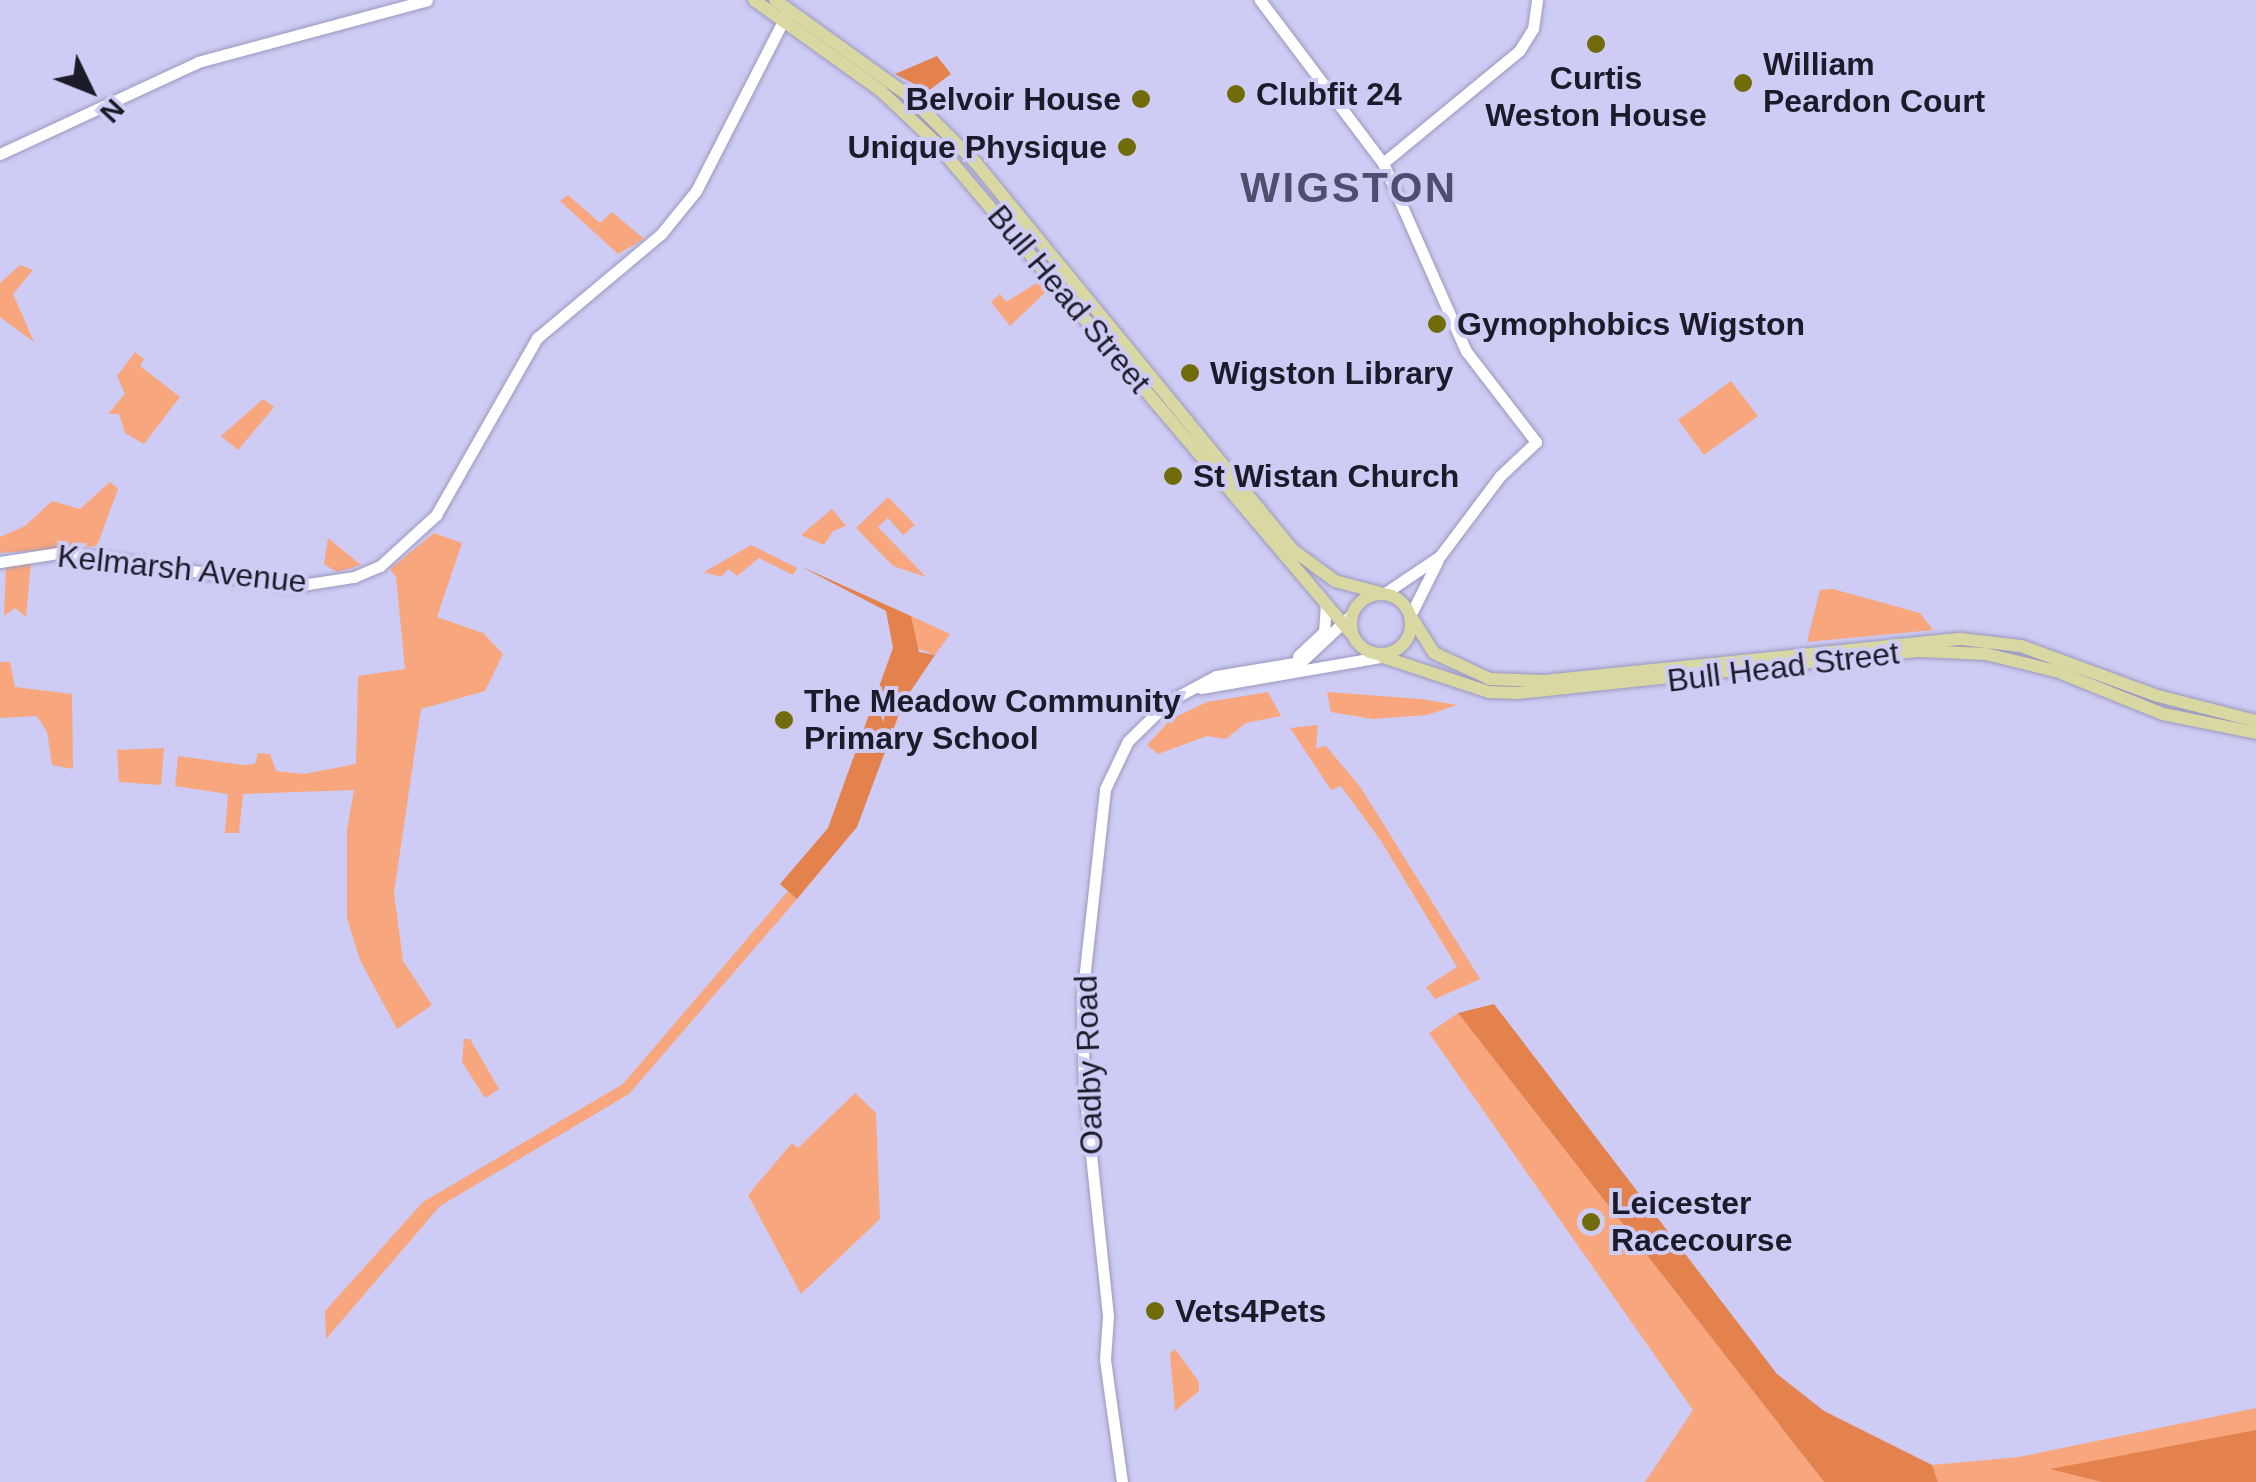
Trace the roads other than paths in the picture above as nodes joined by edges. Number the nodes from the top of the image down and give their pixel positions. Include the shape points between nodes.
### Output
1 (427, 0) edge
2 (754, 0) edge
3 (775, 0) edge
4 (1260, 0) edge
5 (1538, 0) edge
6 (786, 15) junction
7 (0, 154) edge
8 (1383, 164) junction
9 (1440, 556) junction
10 (0, 562) edge
11 (1382, 593) junction
12 (1326, 604) junction
13 (1411, 616) junction
14 (1348, 624) junction
15 (1382, 657) junction
16 (1287, 665) junction
17 (1197, 688) junction
18 (2256, 721) edge
19 (2256, 733) edge
20 (1122, 1482) edge

1 - 7 main road via 198,62
2 - 6 main road, Bull Head Street
3 - 6 main road, Bull Head Street
4 - 8 main road
5 - 8 main road via 1533,30 1519,51
6 - 10 main road, Kelmarsh Avenue via 696,191 661,234 537,338 436,515 380,566 295,586 64,552
6 - 11 main road, Bull Head Street via 909,96 976,163 1293,550 1335,581
6 - 12 main road, Bull Head Street via 944,152
8 - 9 main road via 1466,351 1536,442 1500,476
9 - 11 main road
9 - 13 main road
11 - 13 main road, Bull Head Street
11 - 14 main road
12 - 14 main road, Bull Head Street
12 - 16 main road via 1324,632
13 - 15 main road via 1398,648
13 - 18 main road, Bull Head Street via 1426,645 1448,662 1511,680 1905,640 2002,643
14 - 15 main road, Bull Head Street
14 - 16 main road, Oadby Road via 1320,651
15 - 17 main road, Oadby Road
15 - 19 main road, Bull Head Street via 1489,692 1518,693 1920,651 2010,658 2163,714
16 - 17 main road, Oadby Road via 1216,676
17 - 20 main road, Oadby Road via 1150,716 1112,769 1086,939 1084,1090

